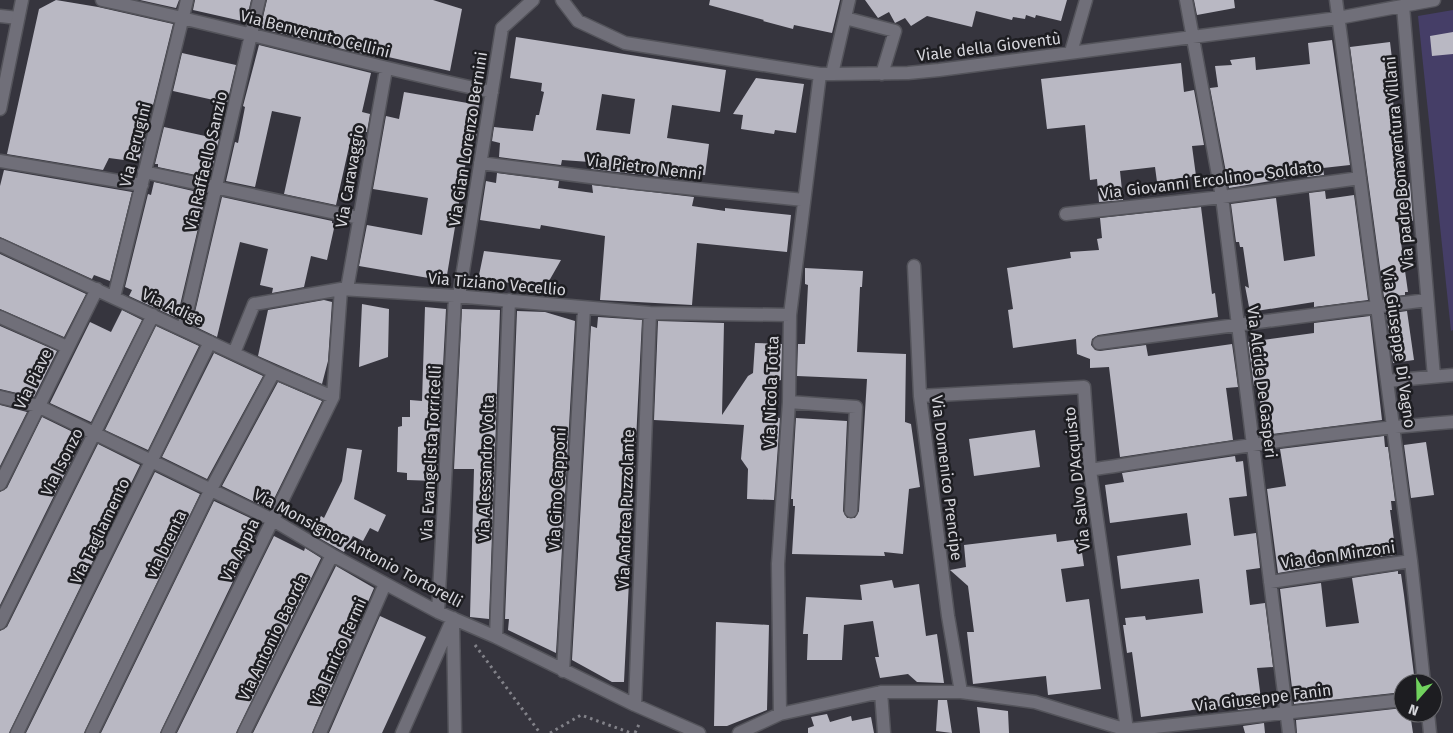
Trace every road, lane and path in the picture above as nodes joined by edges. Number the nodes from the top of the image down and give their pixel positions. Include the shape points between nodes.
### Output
1 (22, 0) edge
2 (102, 0) edge
3 (187, 0) edge
4 (259, 0) edge
5 (533, 0) edge
6 (562, 0) edge
7 (849, 0) edge
8 (1086, 0) edge
9 (1186, 0) edge
10 (1336, 0) edge
11 (1434, 0) edge
12 (1403, 6) junction
13 (0, 16) edge
14 (183, 17) junction
15 (18, 18) junction
16 (845, 18) junction
17 (1338, 18) junction
18 (252, 35) junction
19 (1192, 36) junction
20 (1071, 52) junction
21 (386, 69) junction
22 (826, 74) junction
23 (882, 74) junction
24 (492, 92) junction
25 (0, 109) edge
26 (0, 161) edge
27 (480, 163) junction
28 (144, 172) junction
29 (1360, 178) junction
30 (142, 185) junction
31 (218, 187) junction
32 (1222, 197) junction
33 (804, 200) junction
34 (1066, 214) dead end
35 (359, 218) junction
36 (0, 245) edge
37 (914, 266) dead end
38 (97, 289) junction
39 (344, 289) junction
40 (457, 296) junction
41 (114, 297) junction
42 (509, 300) junction
43 (1427, 300) junction
44 (1376, 307) junction
45 (584, 308) junction
46 (650, 314) junction
47 (153, 315) junction
48 (790, 315) junction
49 (0, 318) edge
50 (1238, 325) junction
51 (184, 329) junction
52 (210, 342) junction
53 (1099, 343) dead end
54 (67, 347) junction
55 (234, 353) junction
56 (274, 372) junction
57 (1453, 375) edge
58 (1434, 377) junction
59 (1387, 381) junction
60 (920, 396) junction
61 (0, 397) edge
62 (333, 397) junction
63 (789, 402) junction
64 (38, 406) junction
65 (1453, 422) edge
66 (1393, 426) junction
67 (95, 434) junction
68 (1254, 445) junction
69 (152, 461) junction
70 (1090, 470) junction
71 (0, 484) edge
72 (210, 491) junction
73 (851, 511) dead end
74 (273, 520) junction
75 (332, 555) junction
76 (1411, 560) junction
77 (1270, 582) junction
78 (385, 584) junction
79 (438, 612) junction
80 (453, 618) junction
81 (0, 623) edge
82 (496, 637) junction
83 (473, 642) dead end
84 (563, 671) junction
85 (1423, 673) edge
86 (881, 692) junction
87 (961, 692) junction
88 (1393, 701) edge
89 (635, 705) junction
90 (1286, 712) junction
91 (780, 714) junction
92 (641, 720) dead end
93 (1126, 731) edge
94 (17, 733) edge
95 (92, 733) edge
96 (168, 733) edge
97 (244, 733) edge
98 (320, 733) edge
99 (402, 733) edge
100 (455, 733) edge
101 (540, 733) edge
102 (550, 733) edge
103 (633, 733) edge
104 (699, 733) edge
105 (739, 733) edge
106 (884, 733) edge
107 (1289, 733) edge

1 - 15 street
2 - 14 street, Via Benvenuto Cellini
3 - 14 street, Via Perugini
4 - 18 street, Via Raffaello Sanzio
5 - 24 street, Via Gian Lorenzo Bernini via 502,28
6 - 22 street, Viale della Gioventù via 578,21 625,42
7 - 16 street, Via Nicola Totta
8 - 20 street
9 - 19 street, Via Alcide De Gasperi
10 - 17 street, Via Giuseppe Di Vagno
11 - 12 street, Viale della Gioventù
12 - 17 street, Viale della Gioventù
12 - 43 street, Via padre Bonaventura Villani
13 - 15 street
14 - 18 street, Via Benvenuto Cellini
14 - 28 street, Via Perugini
15 - 25 street
16 - 22 street, Via Nicola Totta
16 - 23 street via 894,31
17 - 19 street, Viale della Gioventù
17 - 29 street, Via Giuseppe Di Vagno
18 - 21 street, Via Benvenuto Cellini
18 - 31 street, Via Raffaello Sanzio
19 - 20 street, Viale della Gioventù
19 - 32 street, Via Alcide De Gasperi
20 - 23 street, Viale della Gioventù via 939,70
21 - 24 street, Via Benvenuto Cellini
21 - 35 street, Via Caravaggio
22 - 23 street, Viale della Gioventù
22 - 33 street, Via Nicola Totta
24 - 27 street, Via Gian Lorenzo Bernini
26 - 30 street
27 - 33 street, Via Pietro Nenni
27 - 40 street, Via Gian Lorenzo Bernini
28 - 30 street, Via Perugini
28 - 31 street
29 - 32 street, Via Giovanni Ercolino - Soldato
29 - 44 street, Via Giuseppe Di Vagno
30 - 41 street, Via Perugini
31 - 35 street
31 - 51 street, Via Raffaello Sanzio
32 - 34 street, Via Giovanni Ercolino - Soldato
32 - 50 street, Via Alcide De Gasperi
33 - 48 street, Via Nicola Totta
35 - 39 street, Via Caravaggio
36 - 38 street, Via Adige
37 - 60 street, Via Domenico Prencipe
38 - 41 street, Via Adige
38 - 54 street, Via Piave
39 - 40 street, Via Tiziano Vecellio
39 - 55 street, Via Tiziano Vecellio via 254,304
39 - 62 street, Via Appia
40 - 42 street, Via Tiziano Vecellio
40 - 79 street, Via Evangelista Torricelli
41 - 47 street, Via Adige
42 - 45 street, Via Tiziano Vecellio
42 - 82 street, Via Alessandro Volta
43 - 44 street
43 - 58 street, Via padre Bonaventura Villani
44 - 50 street
44 - 59 street, Via Giuseppe Di Vagno
45 - 46 street, Via Tiziano Vecellio
45 - 84 street, Via Gino Capponi
46 - 48 street, Via Tiziano Vecellio
46 - 89 street, Via Andrea Puzzolante
47 - 51 street, Via Adige
47 - 67 street, Via Isonzo
48 - 63 street, Via Nicola Totta
49 - 54 street
50 - 53 street
50 - 68 street, Via Alcide De Gasperi
51 - 52 street, Via Adige
52 - 55 street, Via Adige
52 - 69 street, Via Tagliamento
54 - 64 street, Via Piave
55 - 56 street, Via Adige
56 - 62 street, Via Adige
56 - 72 street, via brenta
57 - 58 street
58 - 59 street
59 - 66 street, Via Giuseppe Di Vagno
60 - 70 street, Via Salvo D'Acquisto via 1084,387
60 - 87 street, Via Domenico Prencipe
61 - 64 street, Via Monsignor Antonio Tortorelli
62 - 74 street, Via Appia
63 - 73 street via 856,407
63 - 91 street, Via Nicola Totta via 778,564
64 - 67 street, Via Monsignor Antonio Tortorelli
64 - 71 street, Via Piave
65 - 66 street
66 - 68 street
66 - 76 street, Via Giuseppe Di Vagno
67 - 69 street, Via Monsignor Antonio Tortorelli
67 - 81 street, Via Isonzo
68 - 70 street
68 - 77 street, Via Alcide De Gasperi
69 - 72 street, Via Monsignor Antonio Tortorelli
69 - 94 street, Via Tagliamento
70 - 93 street, Via Salvo D'Acquisto
72 - 74 street, Via Monsignor Antonio Tortorelli
72 - 95 street, via brenta
74 - 75 street, Via Monsignor Antonio Tortorelli
74 - 96 street, Via Appia
75 - 78 street, Via Monsignor Antonio Tortorelli
75 - 97 street, Via Antonio Baorda
76 - 77 street, Via don Minzoni
76 - 85 street, Via Giuseppe Di Vagno
77 - 90 street, Via Alcide De Gasperi
78 - 79 street, Via Monsignor Antonio Tortorelli
78 - 98 street, Via Enrico Fermi
79 - 80 street, Via Monsignor Antonio Tortorelli
80 - 82 street, Via Monsignor Antonio Tortorelli
80 - 99 street
80 - 100 street
82 - 84 street, Via Monsignor Antonio Tortorelli
83 - 101 path
84 - 89 street, Via Monsignor Antonio Tortorelli
86 - 87 street
86 - 91 street
86 - 106 street
87 - 93 street via 1036,702
88 - 90 street, Via Giuseppe Fanin
89 - 104 street, Via Monsignor Antonio Tortorelli
90 - 93 street, Via Giuseppe Fanin
90 - 107 street, Via Alcide De Gasperi
91 - 105 street
92 - 103 path
102 - 103 path via 581,715

